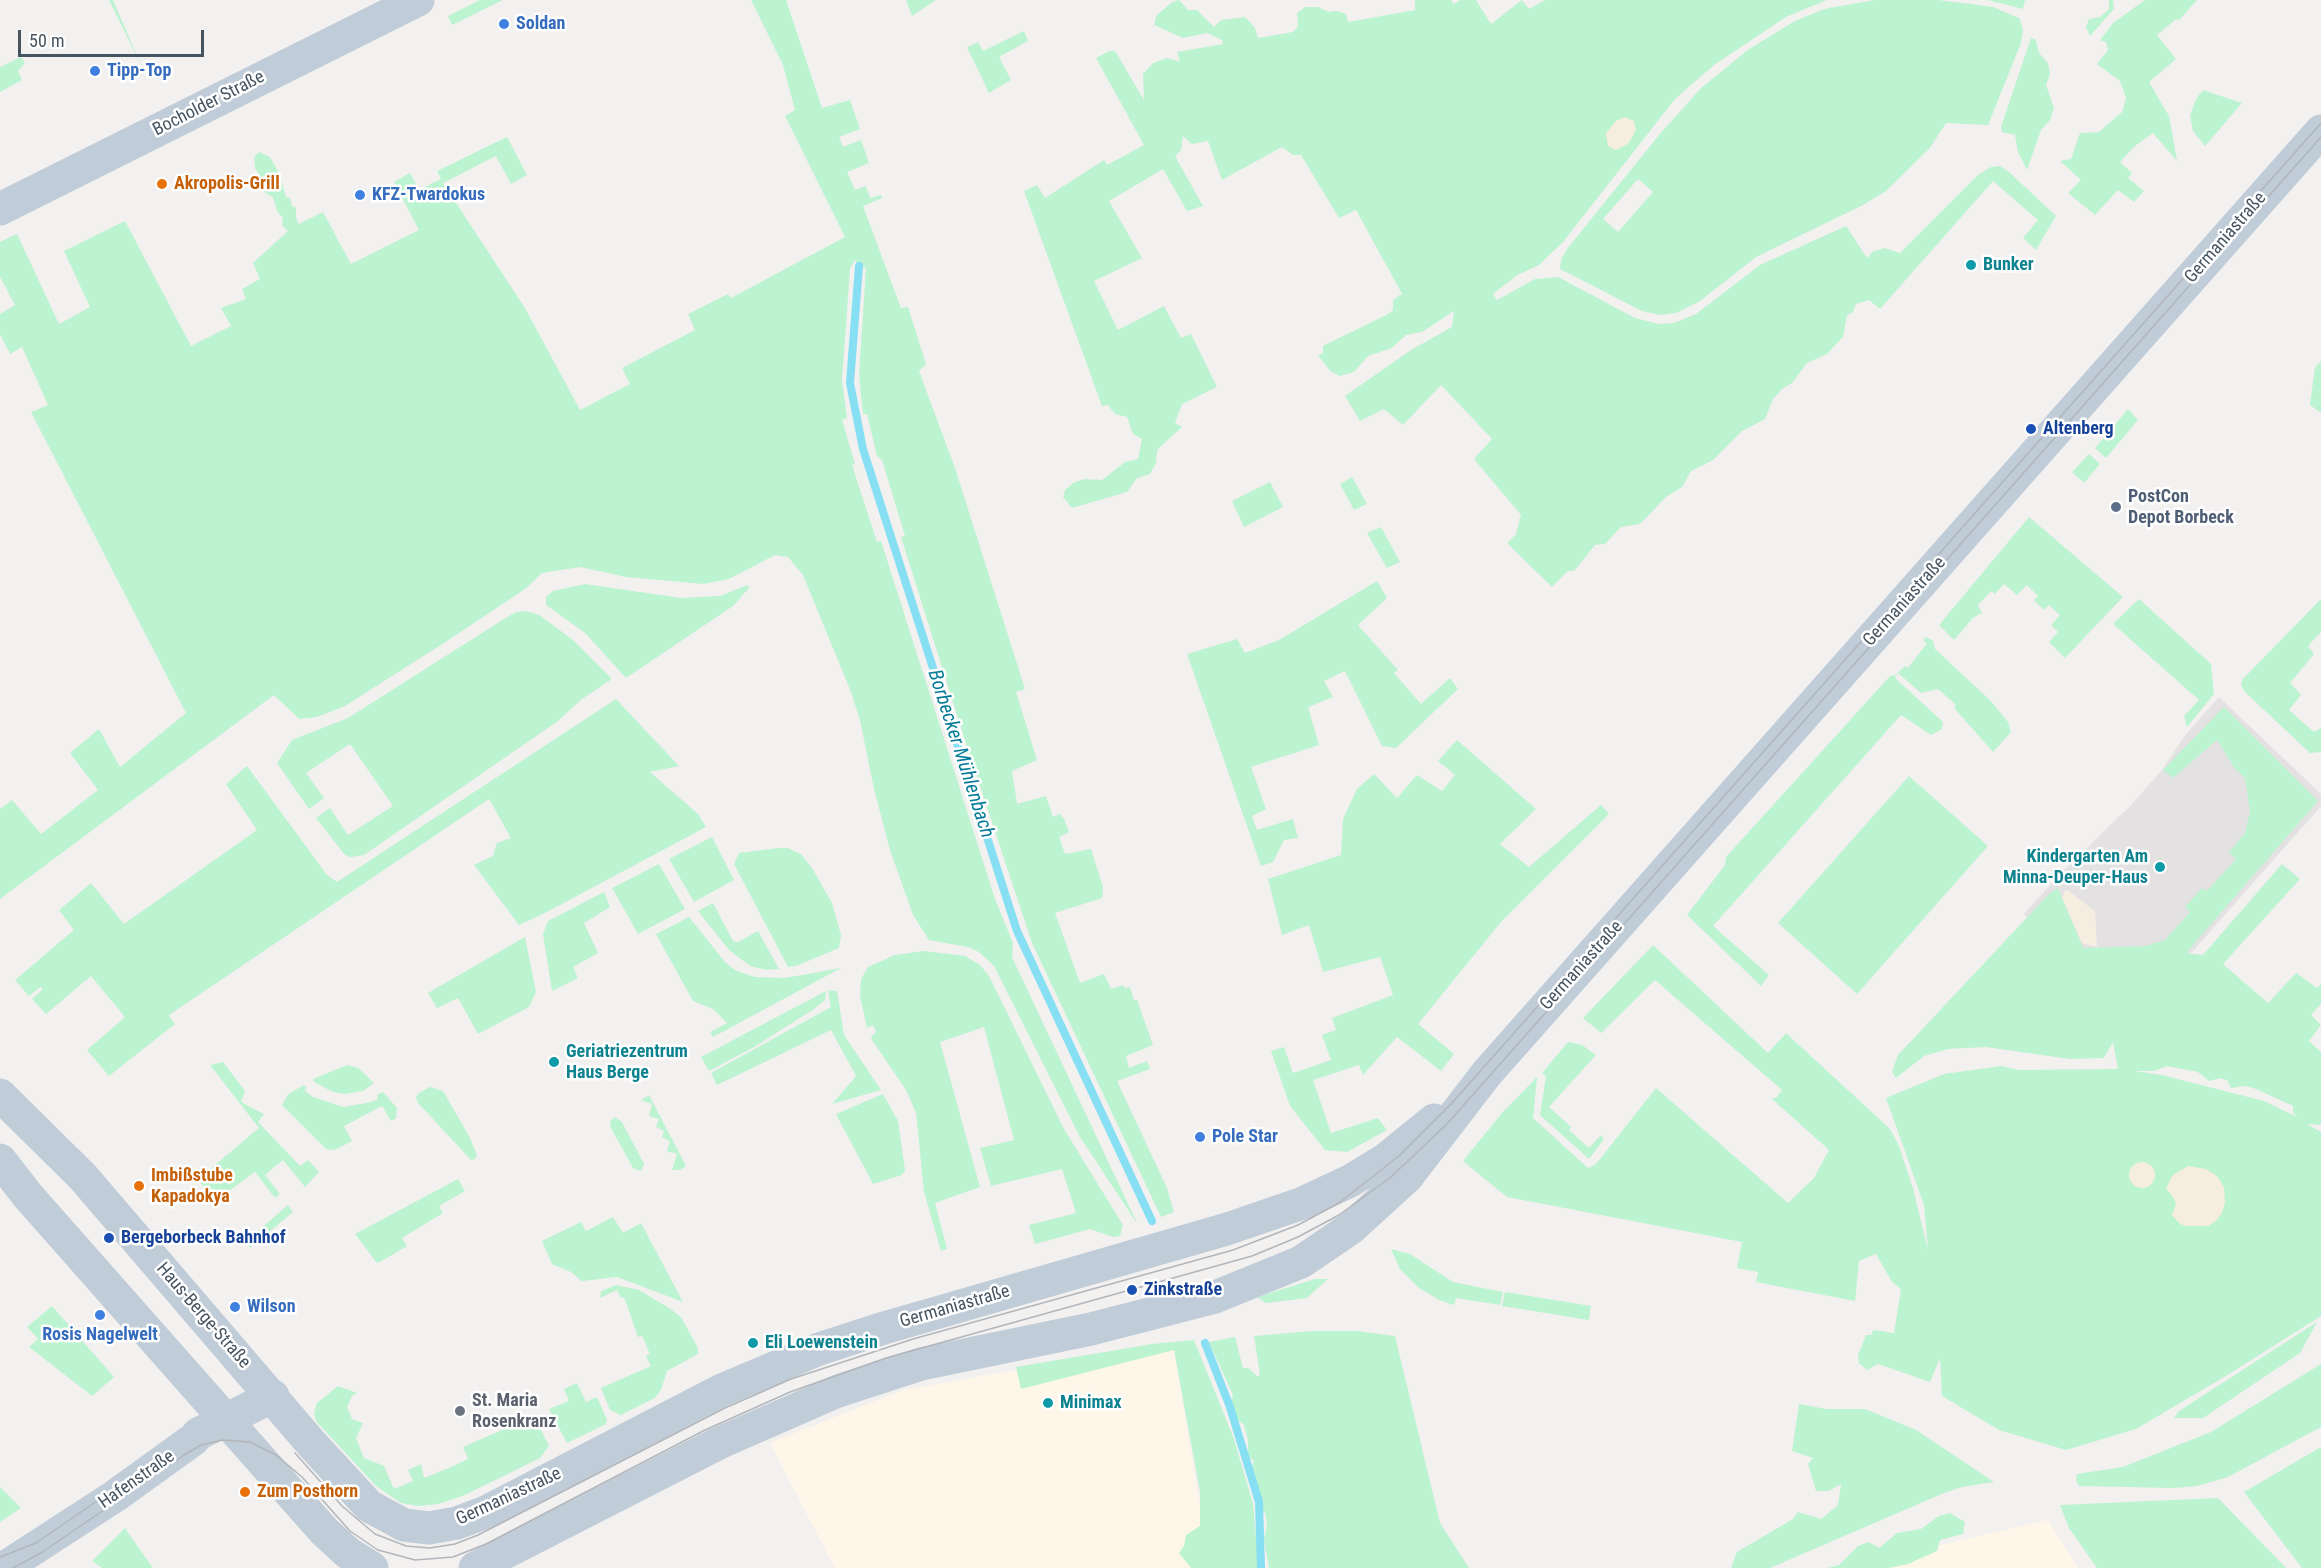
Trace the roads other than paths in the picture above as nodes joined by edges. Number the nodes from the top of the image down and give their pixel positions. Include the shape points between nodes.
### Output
1 (418, 0) edge
2 (2321, 130) edge
3 (0, 209) edge
4 (1487, 1072) junction
5 (0, 1095) edge
6 (0, 1160) edge
7 (273, 1396) junction
8 (225, 1419) junction
9 (411, 1527) joint
10 (4, 1568) edge
11 (372, 1568) edge
12 (475, 1568) edge

1 - 3 main road, Bocholder Straße
2 - 4 main road, Germaniastraße
4 - 9 main road, Germaniastraße via 1386,1159 1303,1203 819,1349 722,1390 477,1516 446,1526
4 - 12 main road, Germaniastraße via 1407,1177 1379,1205 1301,1262 1231,1292 1167,1311 931,1362 838,1391 719,1443
5 - 7 main road, Haus-Berge-Straße via 83,1177
6 - 8 main road
7 - 8 main road, Hafenstraße
7 - 9 main road, Haus-Berge-Straße via 369,1506
8 - 10 main road, Hafenstraße
8 - 11 main road via 332,1539

